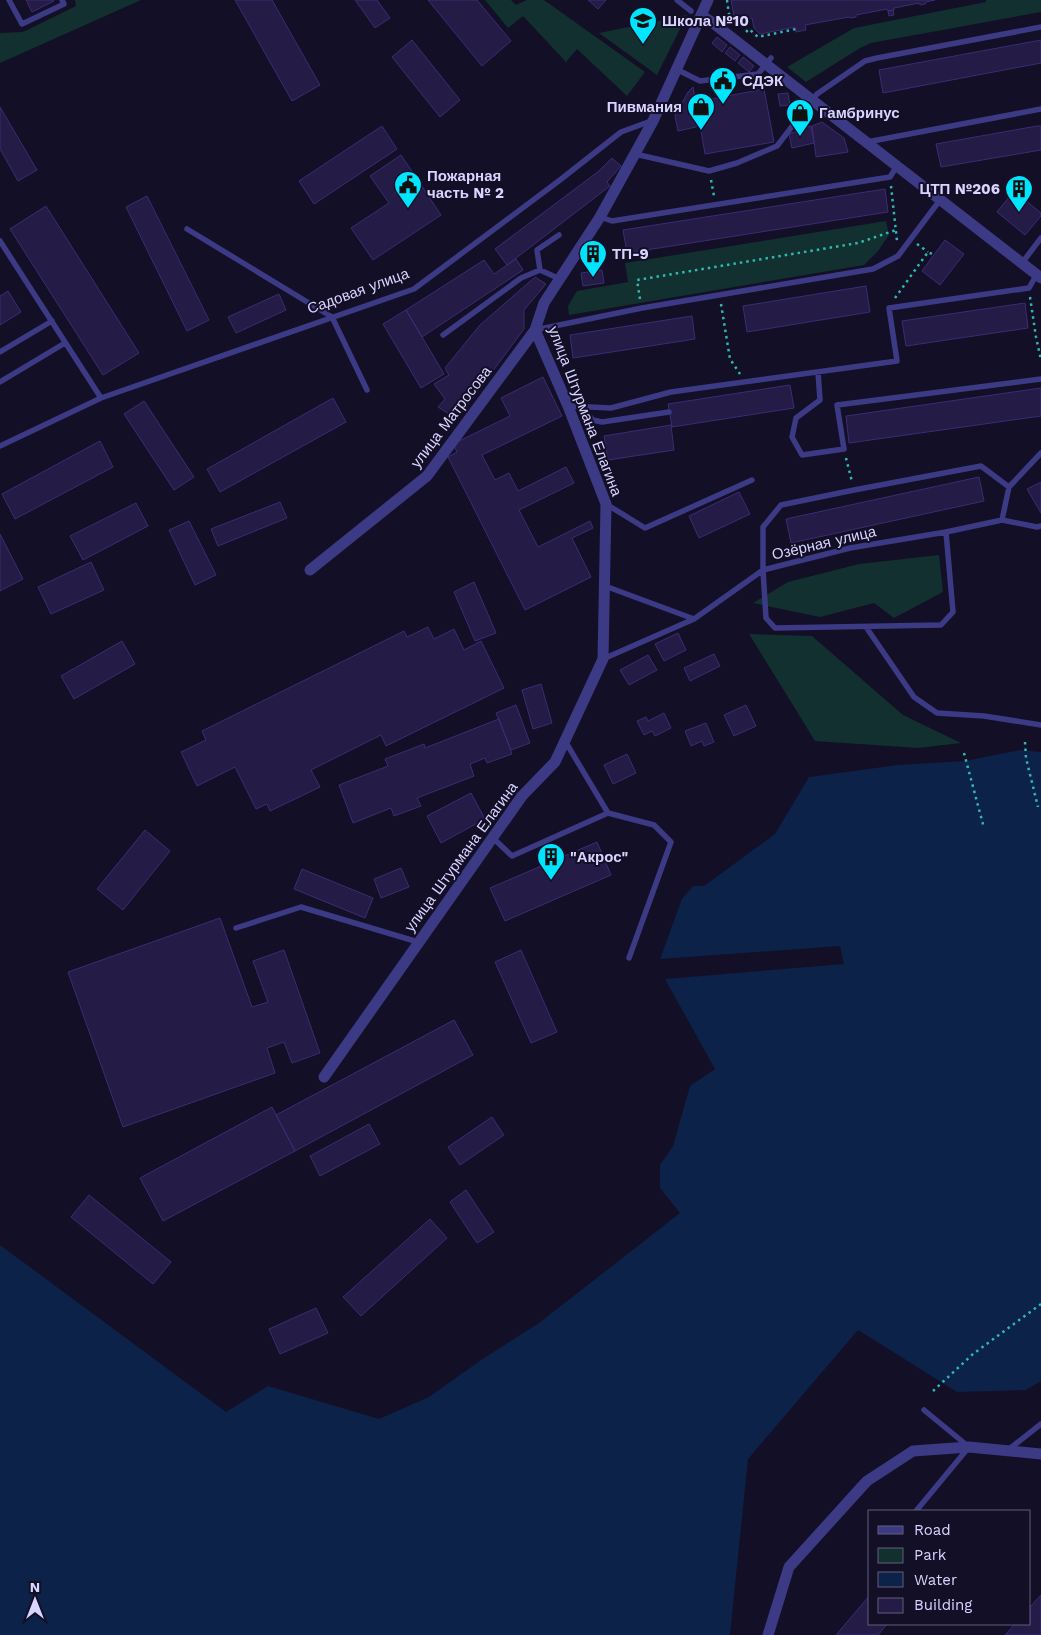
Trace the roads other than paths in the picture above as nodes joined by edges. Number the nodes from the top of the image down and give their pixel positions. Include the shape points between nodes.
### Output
1 (10, 0) edge
2 (62, 0) edge
3 (677, 0) edge
4 (708, 0) edge
5 (696, 13) junction
6 (1041, 27) edge
7 (768, 61) junction
8 (676, 69) junction
9 (812, 101) junction
10 (1041, 109) edge
11 (652, 121) junction
12 (865, 142) junction
13 (635, 154) junction
14 (897, 166) junction
15 (940, 200) junction
16 (600, 217) junction
17 (187, 229) dead end
18 (559, 235) dead end
19 (1041, 238) edge
20 (0, 241) edge
21 (1022, 263) junction
22 (540, 270) junction
23 (1039, 276) edge
24 (560, 279) junction
25 (332, 317) junction
26 (52, 321) junction
27 (536, 330) junction
28 (443, 335) dead end
29 (66, 343) junction
30 (0, 352) edge
31 (818, 372) junction
32 (1041, 379) edge
33 (0, 382) edge
34 (367, 390) dead end
35 (101, 398) junction
36 (568, 406) junction
37 (581, 407) junction
38 (669, 412) dead end
39 (0, 446) edge
40 (1041, 453) edge
41 (752, 480) dead end
42 (1010, 487) junction
43 (606, 504) junction
44 (1002, 520) junction
45 (1041, 526) edge
46 (946, 532) junction
47 (310, 570) dead end
48 (763, 570) junction
49 (604, 586) junction
50 (694, 619) junction
51 (866, 627) junction
52 (603, 659) junction
53 (1041, 725) edge
54 (565, 741) junction
55 (608, 813) junction
56 (493, 838) junction
57 (236, 928) dead end
58 (418, 942) junction
59 (629, 958) dead end
60 (324, 1078) dead end
61 (924, 1410) dead end
62 (1041, 1424) edge
63 (969, 1447) junction
64 (1007, 1451) junction
65 (1041, 1454) edge
66 (917, 1510) edge
67 (768, 1635) edge

1 - 2 lane via 22,24 64,4
3 - 5 lane
4 - 5 street
5 - 7 street
5 - 8 street
6 - 9 lane via 865,61 832,82
7 - 8 lane via 758,74 700,81
7 - 9 street
8 - 11 street
9 - 12 street
9 - 13 lane via 777,146 737,163 709,171
10 - 12 lane
11 - 13 street, улица Штурмана Елагина
11 - 25 lane, Садовая улица via 621,132 414,289
12 - 14 street
13 - 16 street, улица Штурмана Елагина
14 - 15 street
14 - 16 lane via 890,178 612,221
15 - 21 street
15 - 27 lane via 898,256 873,269 642,308
16 - 24 street, улица Штурмана Елагина
17 - 25 lane
18 - 22 lane via 538,250
19 - 21 lane
20 - 26 lane
21 - 23 street
22 - 24 lane
22 - 28 lane via 521,278
23 - 31 lane via 1029,288 889,308 897,361
24 - 27 street, улица Штурмана Елагина via 544,303
25 - 34 lane
25 - 35 lane, Садовая улица
26 - 29 lane
26 - 30 lane
27 - 36 street, улица Штурмана Елагина
27 - 47 street, улица Матросова via 427,476
29 - 33 lane
29 - 35 lane
31 - 32 lane via 820,400 796,418 792,437 802,455 844,449 837,405
31 - 37 lane via 671,392 611,408
35 - 39 lane, Садовая улица
36 - 37 lane
36 - 43 street, улица Штурмана Елагина
37 - 38 lane via 593,420 602,422
40 - 42 lane
41 - 43 lane via 645,528
42 - 44 lane
42 - 48 lane via 981,466 781,505 762,527
43 - 49 street, улица Штурмана Елагина
44 - 45 lane, Озёрная улица
44 - 46 lane, Озёрная улица
46 - 48 lane, Озёрная улица via 850,548
46 - 51 lane via 953,612 941,625
48 - 50 lane, Озёрная улица
48 - 51 lane via 766,618 775,628
49 - 50 lane
49 - 52 street, улица Штурмана Елагина
50 - 52 lane, Озёрная улица
51 - 53 lane via 914,697 937,713
52 - 54 street, улица Штурмана Елагина
54 - 55 lane
54 - 56 street, улица Штурмана Елагина via 555,762 522,796
55 - 56 lane via 512,856
55 - 59 lane via 654,826 671,842
56 - 58 street, улица Штурмана Елагина
57 - 58 lane via 301,907
58 - 60 street, улица Штурмана Елагина
61 - 63 lane
62 - 64 lane
63 - 64 street
63 - 66 lane
63 - 67 street via 913,1451 867,1481 788,1567
64 - 65 street

